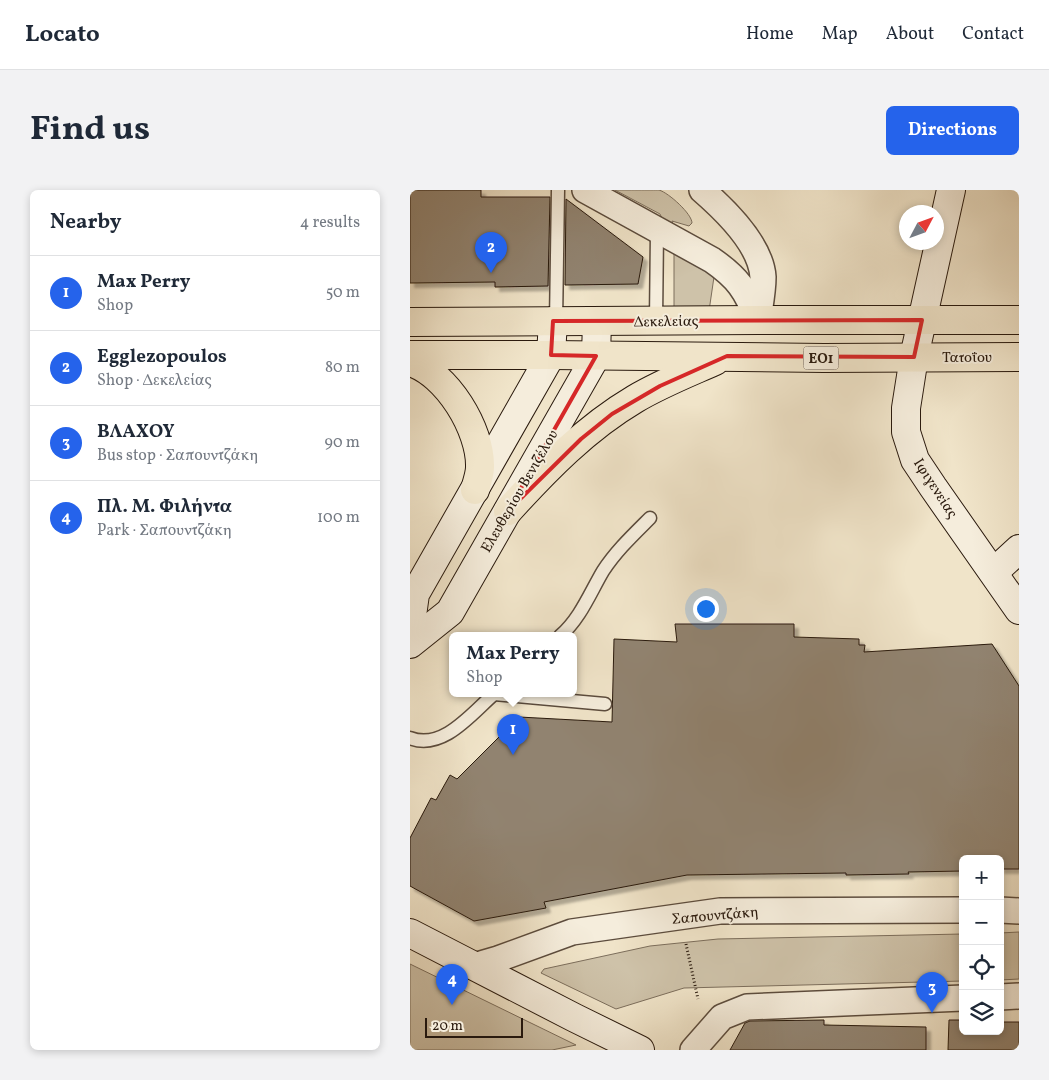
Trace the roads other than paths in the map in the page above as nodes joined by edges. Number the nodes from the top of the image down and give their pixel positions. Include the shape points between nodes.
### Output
1 (558, 190) edge
2 (585, 190) edge
3 (702, 190) edge
4 (951, 190) edge
5 (657, 231) junction
6 (758, 320) junction
7 (922, 320) junction
8 (1019, 320) edge
9 (597, 321) junction
10 (656, 321) junction
11 (410, 322) edge
12 (554, 322) junction
13 (410, 355) edge
14 (551, 355) junction
15 (596, 356) junction
16 (727, 356) junction
17 (914, 357) junction
18 (1019, 357) edge
19 (410, 362) edge
20 (476, 490) junction
21 (508, 511) junction
22 (650, 518) dead end
23 (1019, 549) edge
24 (994, 572) junction
25 (1019, 610) edge
26 (410, 630) edge
27 (564, 632) edge
28 (410, 644) edge
29 (491, 697) edge
30 (527, 697) edge
31 (605, 704) dead end
32 (410, 738) edge
33 (959, 910) edge
34 (1004, 910) edge
35 (1019, 911) edge
36 (410, 932) edge
37 (474, 966) junction
38 (1019, 996) edge
39 (1004, 997) edge
40 (959, 998) edge
41 (640, 1050) edge
42 (693, 1050) edge

1 - 12 lane
2 - 5 street
3 - 6 street via 747,239 760,263 763,276
4 - 7 main road, Ιφιγενείας
5 - 6 street via 728,272 748,296
5 - 10 lane
6 - 7 main road, Δεκελείας
6 - 10 main road, Δεκελείας
7 - 8 main road
7 - 17 main road, Ιφιγενείας
9 - 10 main road, Δεκελείας
9 - 12 main road, Δεκελείας
9 - 15 main road, Ελευθερίου Βενιζέλου
11 - 12 main road, Δεκελείας
12 - 14 main road
13 - 14 main road, ΕΟ1
14 - 15 main road, ΕΟ1
14 - 20 main road
15 - 16 main road, ΕΟ1
15 - 21 main road, Ελευθερίου Βενιζέλου
16 - 17 main road, ΕΟ1
16 - 21 main road via 660,386 612,414 541,474
17 - 18 main road, Τατοΐου / ΕΟ1
17 - 24 main road, Ιφιγενείας via 906,408 906,432 915,460
19 - 20 main road via 431,374 462,407 478,451 480,468
20 - 26 main road via 415,594
21 - 28 main road, Ελευθερίου Βενιζέλου via 450,612
22 - 27 lane via 618,549 586,603
23 - 24 main road
24 - 25 main road, Ιφιγενείας
29 - 32 lane via 446,736 427,741
30 - 31 lane
33 - 37 street, Σαπουντζάκη via 720,911 572,932
34 - 35 street
36 - 37 main road
37 - 41 main road
38 - 39 street
40 - 42 street via 747,1007 722,1017

